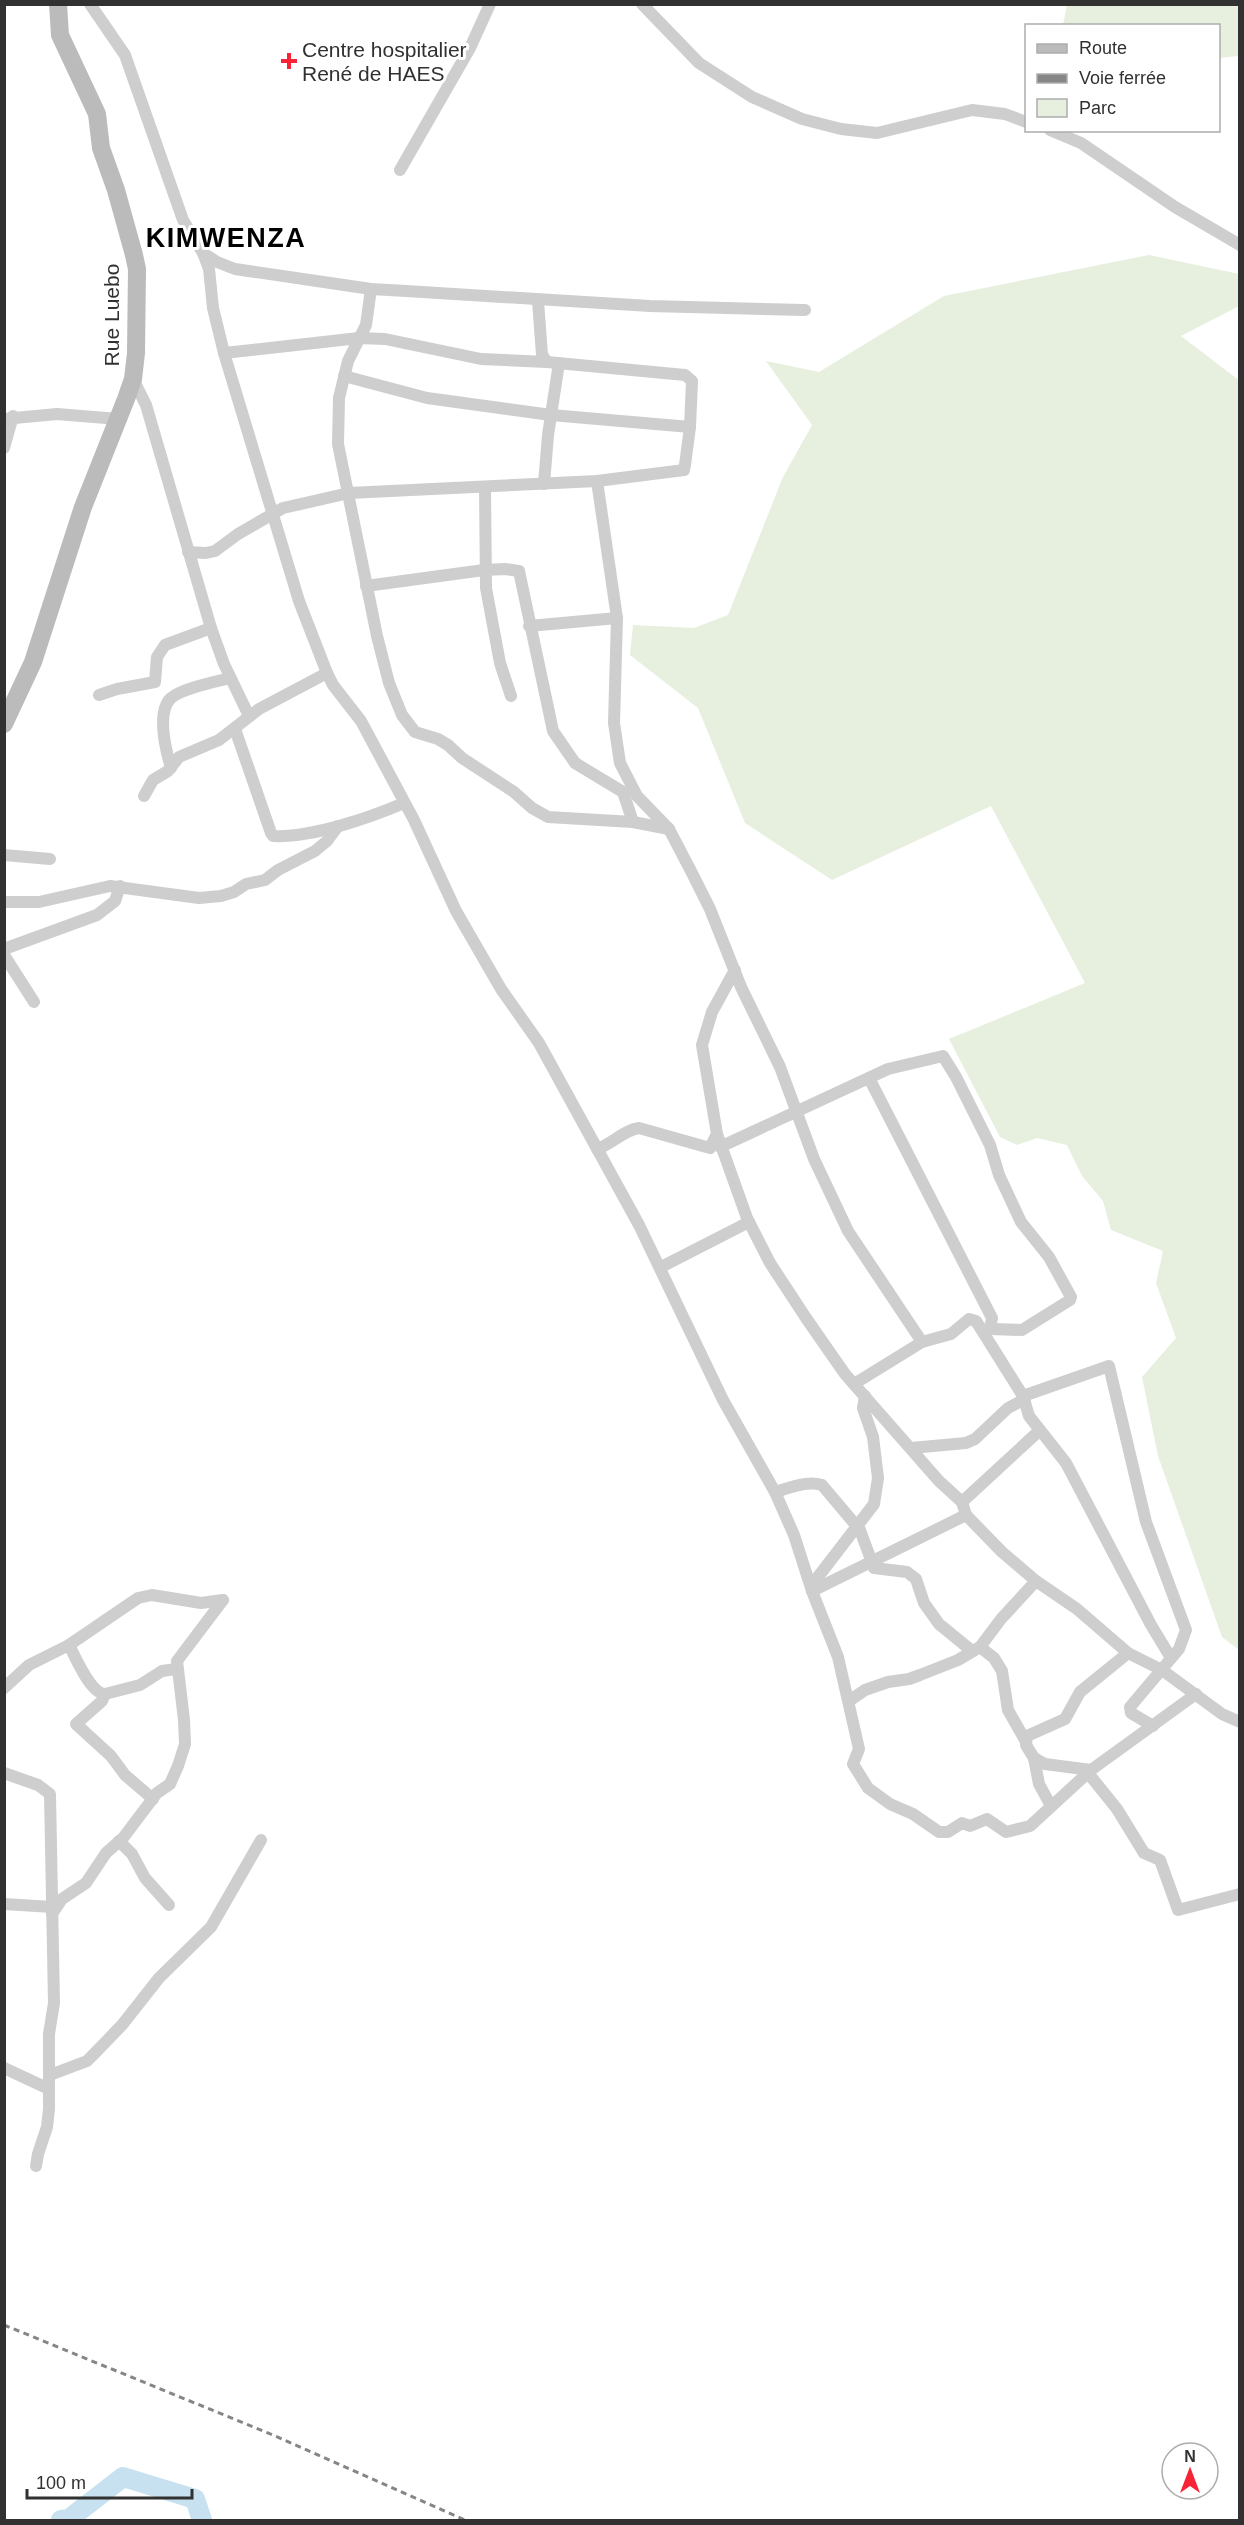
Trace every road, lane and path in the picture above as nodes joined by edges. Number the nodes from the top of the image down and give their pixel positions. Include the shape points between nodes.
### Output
1 (58, 4) edge
2 (90, 4) edge
3 (490, 4) edge
4 (642, 4) edge
5 (1025, 122) edge
6 (1055, 132) edge
7 (400, 170) dead end
8 (1239, 244) edge
9 (203, 253) junction
10 (371, 289) junction
11 (538, 301) junction
12 (805, 310) dead end
13 (359, 338) junction
14 (337, 341) junction
15 (224, 353) junction
16 (348, 361) junction
17 (553, 363) junction
18 (344, 376) junction
19 (133, 378) junction
20 (551, 415) junction
21 (9, 418) edge
22 (118, 419) junction
23 (690, 427) junction
24 (4, 448) edge
25 (597, 481) junction
26 (544, 484) junction
27 (485, 488) junction
28 (349, 493) junction
29 (273, 513) junction
30 (188, 552) junction
31 (484, 570) junction
32 (366, 586) junction
33 (617, 618) junction
34 (529, 626) junction
35 (211, 628) junction
36 (327, 673) junction
37 (230, 678) junction
38 (99, 695) dead end
39 (511, 696) dead end
40 (8, 706) edge
41 (249, 716) junction
42 (4, 724) edge
43 (235, 729) junction
44 (171, 768) junction
45 (144, 796) dead end
46 (404, 803) junction
47 (633, 822) junction
48 (338, 826) junction
49 (669, 829) junction
50 (295, 834) junction
51 (315, 851) junction
52 (4, 855) edge
53 (50, 859) dead end
54 (120, 886) junction
55 (4, 902) edge
56 (4, 949) edge
57 (4, 955) edge
58 (735, 970) junction
59 (34, 1002) dead end
60 (869, 1078) junction
61 (796, 1111) junction
62 (719, 1141) junction
63 (597, 1149) junction
64 (749, 1222) junction
65 (661, 1267) junction
66 (986, 1329) junction
67 (922, 1342) junction
68 (854, 1384) junction
69 (865, 1396) junction
70 (1024, 1397) junction
71 (1039, 1431) junction
72 (911, 1448) junction
73 (775, 1492) junction
74 (962, 1502) junction
75 (966, 1515) junction
76 (857, 1525) junction
77 (871, 1563) junction
78 (1036, 1581) junction
79 (811, 1588) junction
80 (69, 1645) junction
81 (976, 1649) junction
82 (1128, 1653) junction
83 (1170, 1658) junction
84 (176, 1670) junction
85 (1162, 1670) junction
86 (4, 1688) edge
87 (105, 1694) junction
88 (1196, 1694) junction
89 (849, 1701) junction
90 (1239, 1722) edge
91 (1153, 1726) junction
92 (1025, 1740) junction
93 (1034, 1758) junction
94 (1089, 1771) junction
95 (4, 1773) edge
96 (153, 1799) junction
97 (1051, 1806) junction
98 (261, 1840) dead end
99 (119, 1841) junction
100 (1239, 1894) edge
101 (4, 1904) edge
102 (169, 1905) dead end
103 (52, 1911) junction
104 (4, 2068) edge
105 (50, 2075) junction
106 (49, 2089) junction
107 (36, 2166) dead end

1 - 19 street, Rue Luebo via 60,35 97,114 101,148 137,269
2 - 9 street via 125,55 183,220
3 - 7 street via 470,48
4 - 5 street via 699,63 752,97 801,118 877,133 972,110 1005,114
6 - 8 street via 1081,143 1175,207
9 - 10 street via 235,269
9 - 15 street
10 - 11 street
10 - 13 street via 366,325
11 - 12 street
11 - 17 street via 542,355
13 - 14 street
13 - 16 street
13 - 17 street via 395,340 481,358
14 - 15 street
14 - 16 street
15 - 29 street
16 - 18 street
17 - 20 street
17 - 23 street via 689,377
18 - 20 street via 427,398
18 - 28 street via 338,407 338,444
19 - 22 street, Rue Luebo
19 - 30 street via 146,405
20 - 23 street
20 - 26 street
21 - 22 street via 73,414
21 - 24 street
22 - 40 street, Rue Luebo via 83,507 33,662
23 - 25 street via 684,470
25 - 26 street
25 - 33 street
26 - 27 street
27 - 28 street
27 - 31 street
28 - 29 street
28 - 32 street
29 - 30 street via 215,551
29 - 36 street via 299,601
30 - 35 street
31 - 32 street
31 - 34 street via 519,571
31 - 39 street via 496,647
32 - 47 street via 389,683 402,716 415,732 448,745 548,817
33 - 34 street
33 - 49 street via 614,723 620,763 637,796
34 - 47 street via 553,731 575,762 623,792
35 - 37 street
35 - 38 street via 165,645 158,657 155,682
36 - 41 street
36 - 46 street via 361,722
37 - 41 street
37 - 44 street via 178,694 168,702 163,727
40 - 42 street, Rue Luebo
41 - 43 street
43 - 44 street via 179,757
43 - 50 street via 271,833
44 - 45 street via 153,780
46 - 48 street
46 - 63 street via 456,911 501,989 539,1043
47 - 49 street
48 - 50 street
48 - 51 street
49 - 58 street via 710,909
50 - 51 street via 306,836
51 - 54 street via 265,880 221,896 199,898
52 - 53 street
54 - 55 street via 39,902
54 - 56 street via 115,901 97,915
57 - 59 street
58 - 61 street
58 - 62 street via 712,1012 702,1045
60 - 61 street
60 - 66 street via 992,1318
60 - 66 street via 943,1056 990,1145 1021,1222 1049,1257 1071,1297 1023,1330
61 - 62 street
61 - 67 street via 848,1231
62 - 63 street via 710,1148 639,1128
62 - 64 street
63 - 65 street
64 - 65 street
64 - 68 street via 770,1263
65 - 73 street via 723,1400
66 - 67 street via 969,1319 951,1334
66 - 70 street
67 - 68 street
68 - 69 street
69 - 72 street
69 - 76 street via 863,1408 873,1437 878,1478 874,1504
70 - 71 street via 1029,1416
70 - 72 street via 975,1439
70 - 83 street via 1109,1366 1146,1522 1186,1629 1179,1649
71 - 74 street
71 - 83 street via 1066,1463
72 - 74 street
73 - 76 street via 804,1484 822,1485
73 - 79 street
74 - 75 street
75 - 77 street
75 - 78 street
76 - 77 street
76 - 79 street
77 - 79 street
77 - 81 street via 874,1568 907,1572 916,1579 924,1603 939,1624
78 - 81 street
78 - 82 street via 1077,1609
79 - 89 street via 838,1657
80 - 84 street via 138,1598 152,1595 201,1603 223,1600 180,1654
80 - 86 street via 29,1665
80 - 87 street via 86,1677
81 - 89 street via 909,1679 865,1690
81 - 92 street via 994,1658 1002,1671 1008,1710
82 - 85 street
82 - 92 street via 1080,1692 1065,1719
83 - 85 street
84 - 87 street via 162,1671 140,1684
84 - 96 street via 185,1744 170,1784
85 - 88 street
85 - 91 street via 1130,1710
87 - 96 street via 76,1726
88 - 90 street
88 - 91 street
89 - 97 street via 859,1749 853,1764 868,1788 939,1832 987,1819 1008,1833 1030,1826
91 - 94 street
92 - 93 street
93 - 94 street via 1045,1764
93 - 97 street via 1038,1784
94 - 97 street
94 - 100 street via 1144,1853 1160,1860 1178,1910
95 - 103 street via 50,1794
96 - 99 street
98 - 105 street via 211,1927 159,1978 87,2061
99 - 102 street
99 - 103 street via 86,1882
101 - 103 street
103 - 105 street via 54,2003 49,2034
104 - 106 street
105 - 106 street
106 - 107 street via 47,2127

